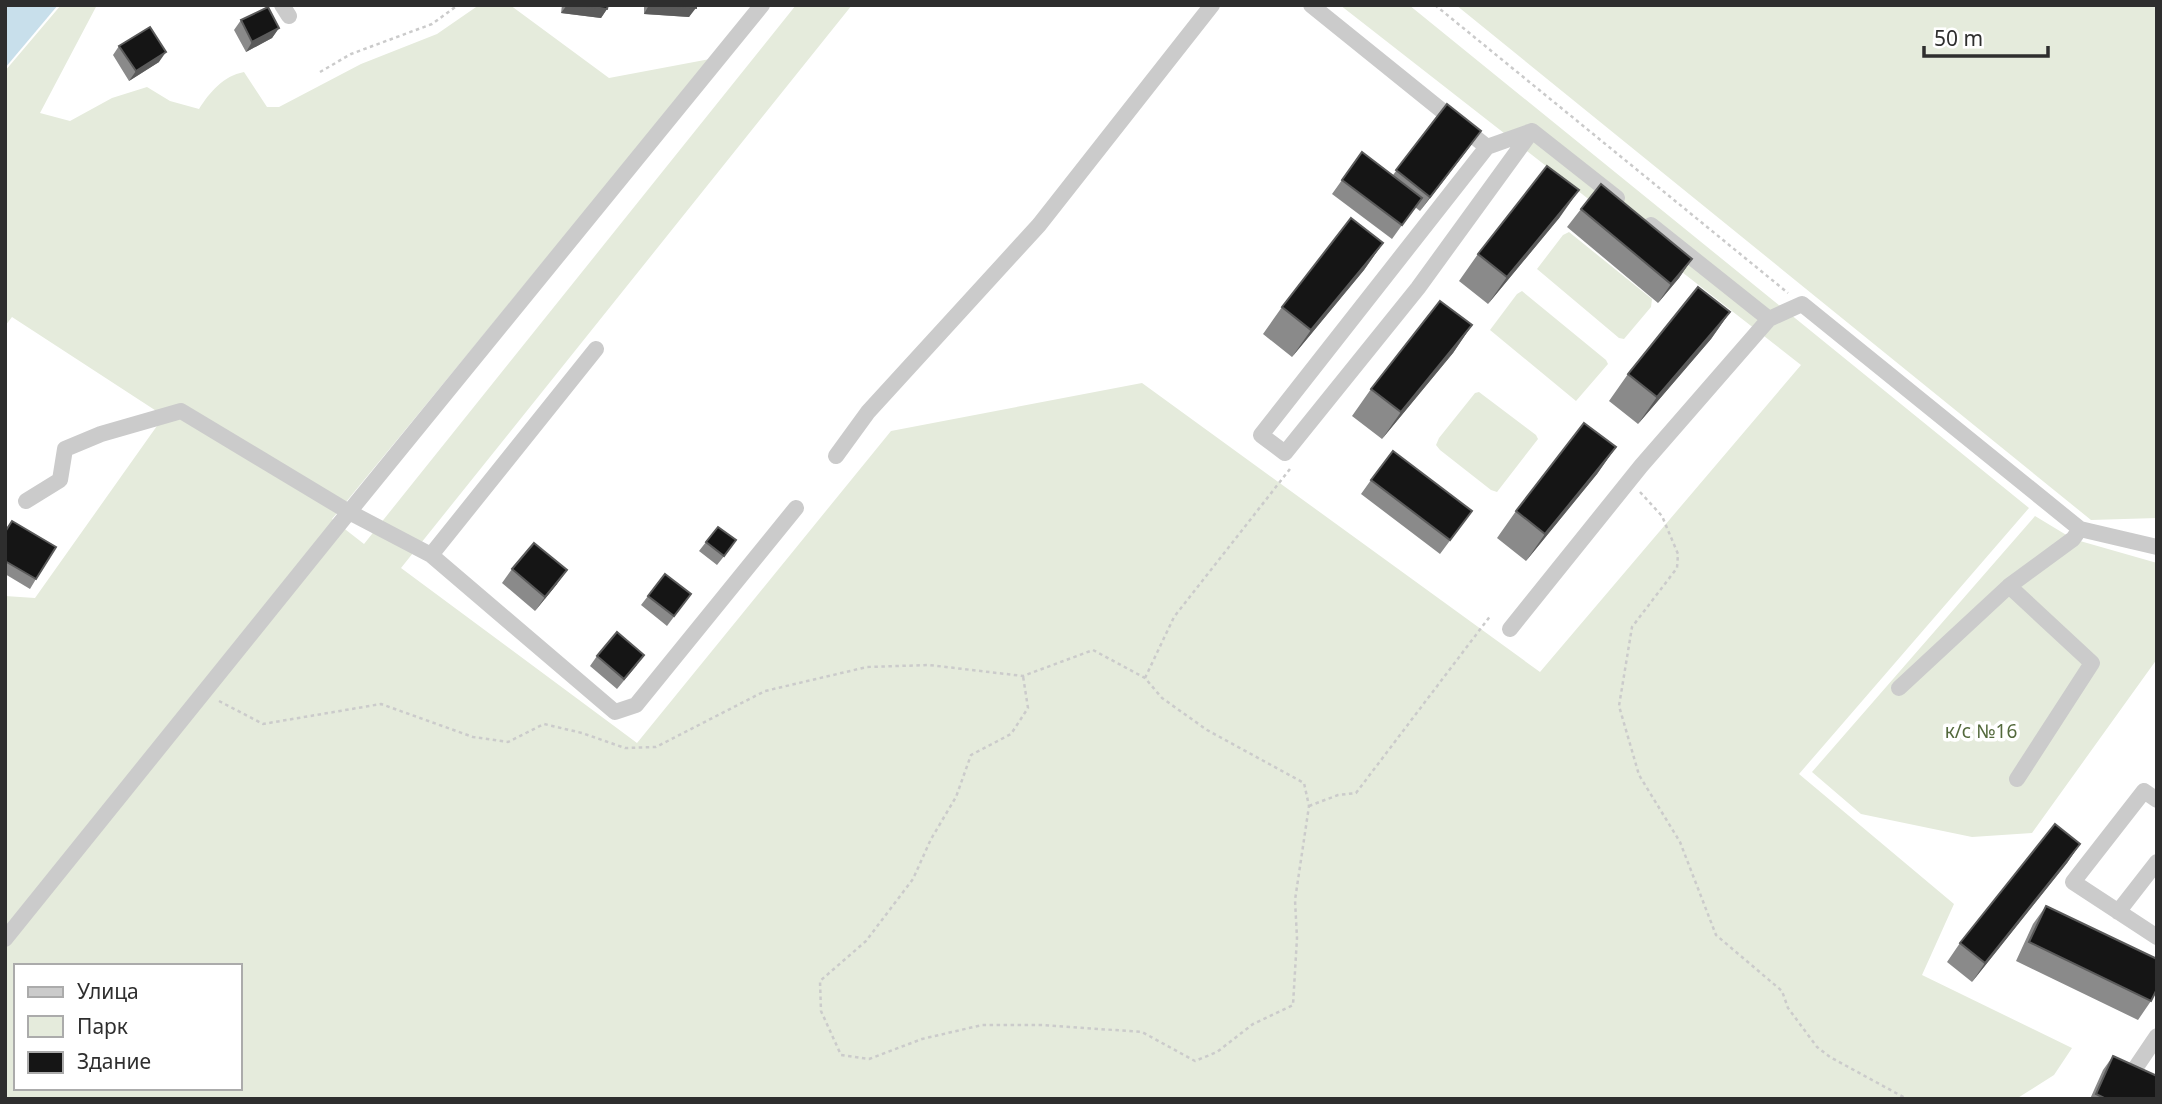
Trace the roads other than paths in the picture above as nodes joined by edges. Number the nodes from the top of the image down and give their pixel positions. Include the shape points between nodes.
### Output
1 (762, 5) edge
2 (1212, 5) edge
3 (1311, 5) edge
4 (1532, 131) junction
5 (1488, 147) junction
6 (1769, 319) junction
7 (596, 349) dead end
8 (836, 456) dead end
9 (26, 500) dead end
10 (796, 508) dead end
11 (349, 512) junction
12 (2080, 529) junction
13 (2157, 547) edge
14 (431, 555) junction
15 (2009, 586) junction
16 (1510, 629) dead end
17 (1899, 688) dead end
18 (2017, 779) dead end
19 (2157, 800) edge
20 (2157, 862) edge
21 (2118, 912) junction
22 (2157, 937) edge
23 (5, 939) edge
24 (2157, 1036) edge
25 (2133, 1073) edge

1 - 11 street
2 - 8 street via 1039,225 868,412
3 - 5 street
4 - 5 street
4 - 5 street via 1418,288 1285,453 1261,435
4 - 6 street
6 - 12 street via 1802,304
6 - 16 street via 1641,466
7 - 14 street
9 - 11 street via 60,480 65,449 181,411
10 - 14 street via 636,705 615,712
11 - 14 street
11 - 23 street
12 - 13 street
12 - 15 street
15 - 17 street
15 - 18 street via 2092,663
19 - 21 street via 2144,791 2073,883
20 - 21 street
21 - 22 street
24 - 25 street

